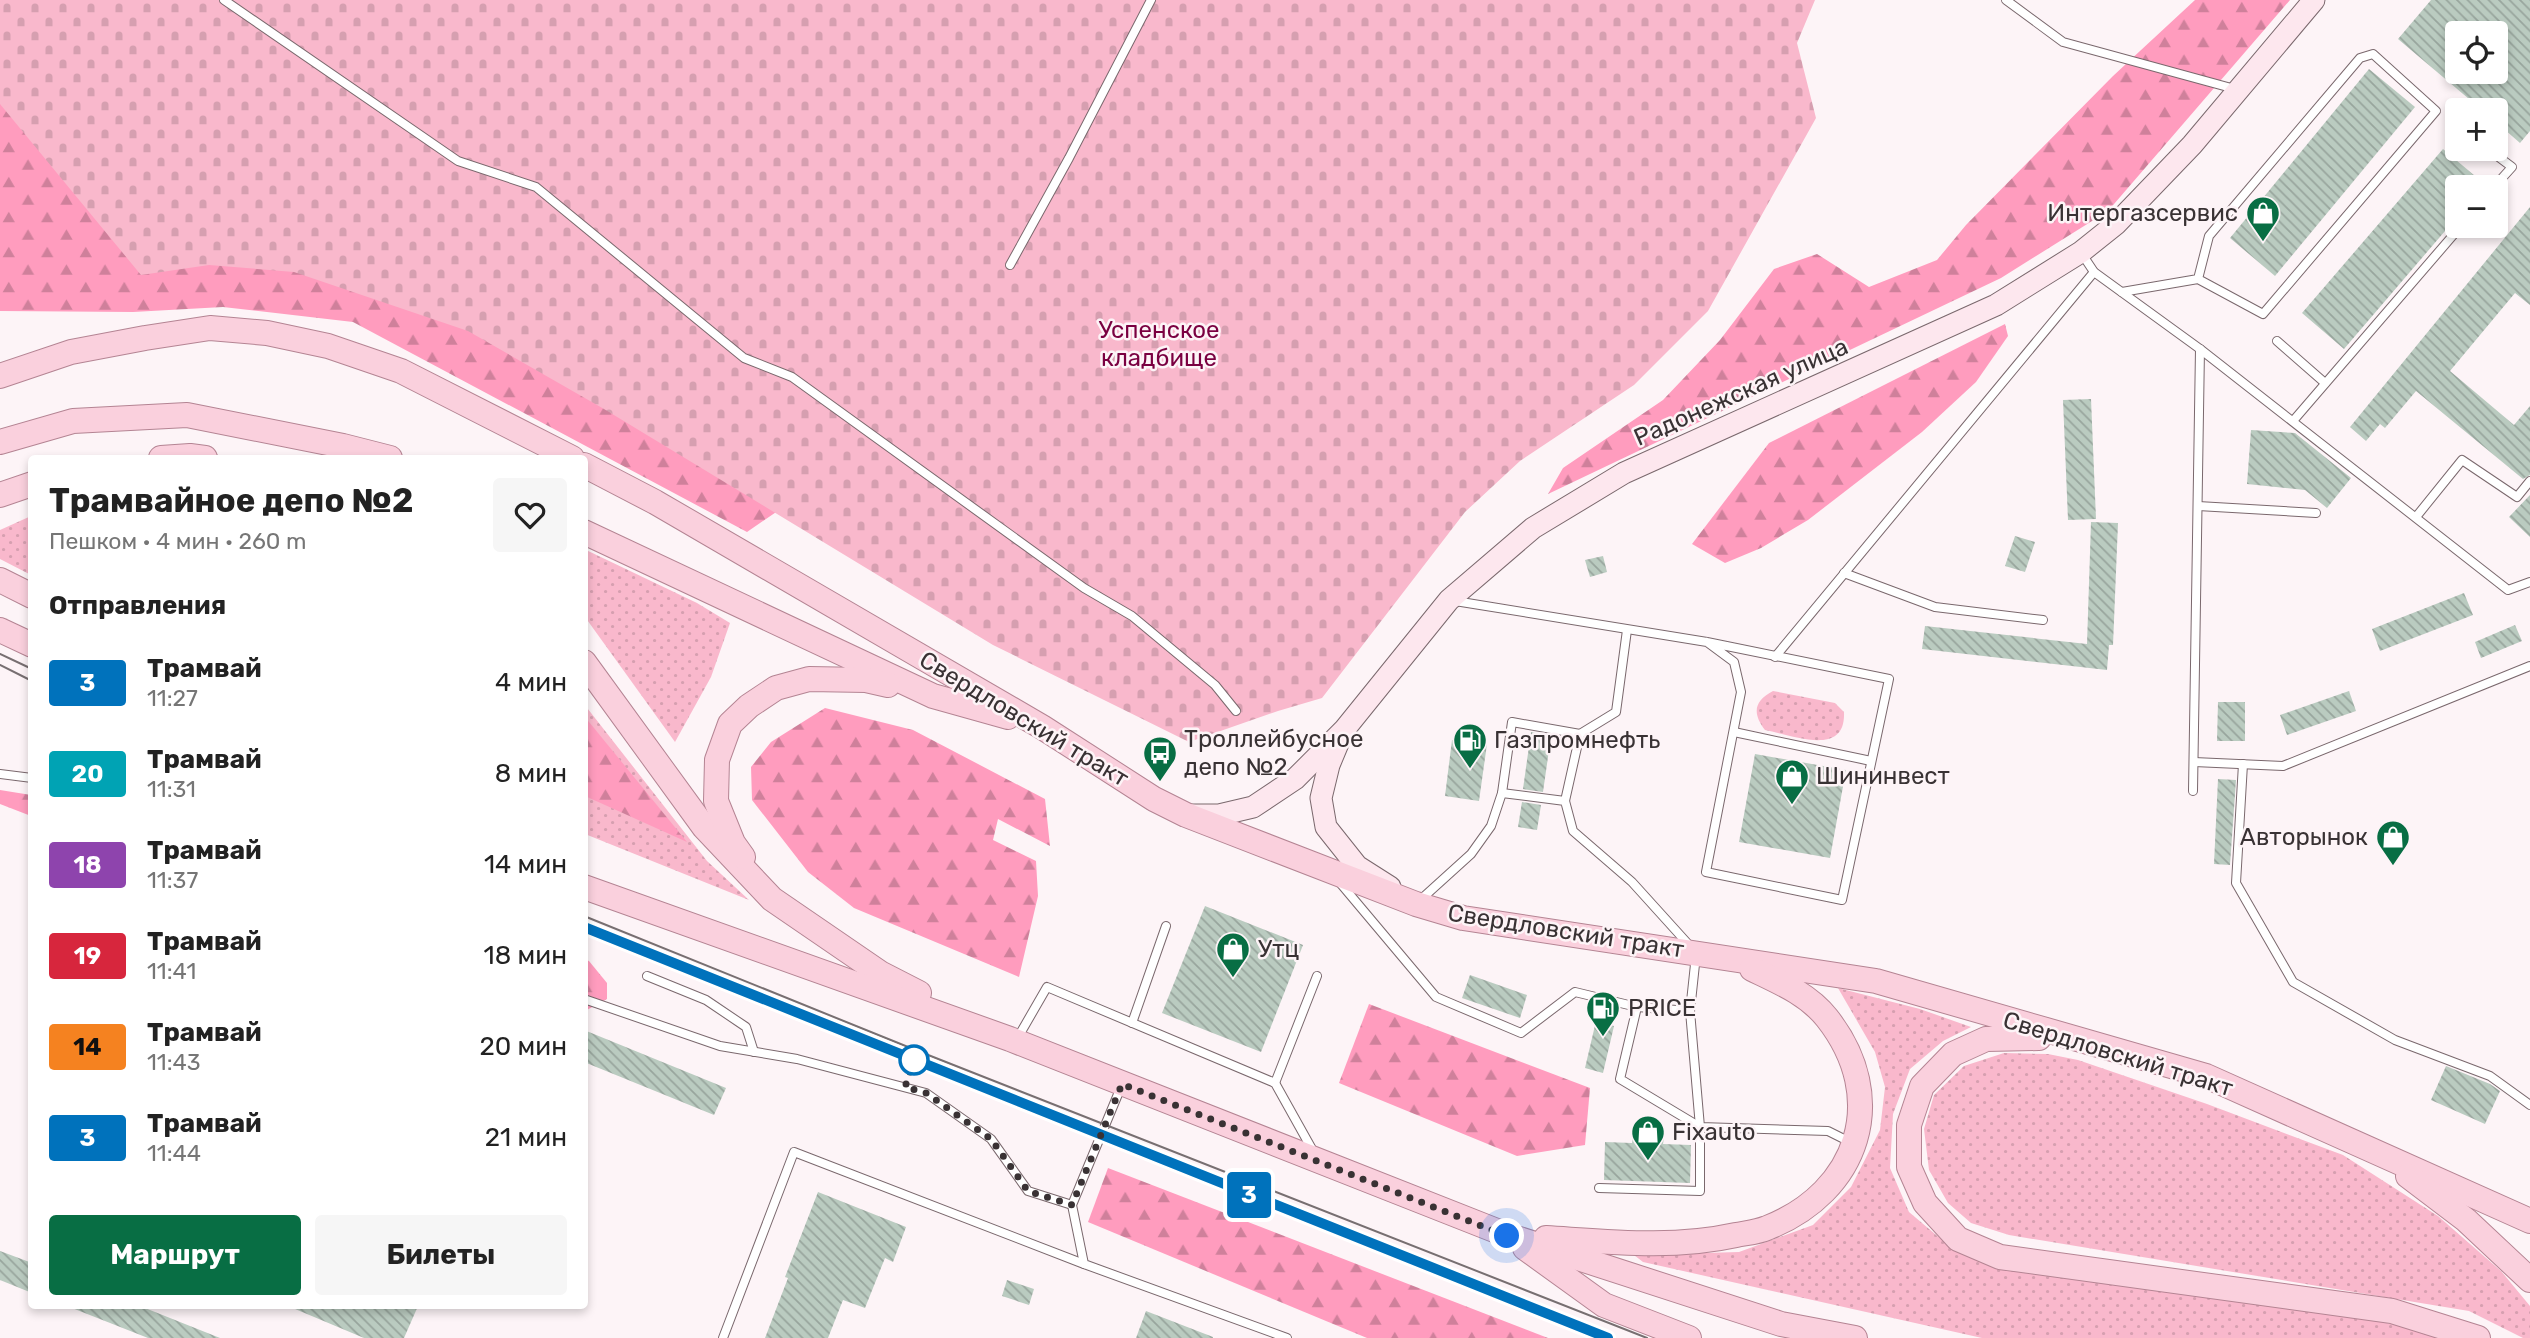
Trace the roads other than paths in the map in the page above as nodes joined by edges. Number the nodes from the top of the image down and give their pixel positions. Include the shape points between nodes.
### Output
1 (224, 0) edge
2 (1150, 0) edge
3 (2006, 0) edge
4 (2314, 0) edge
5 (2238, 90) junction
6 (2504, 161) edge
7 (2505, 175) edge
8 (2451, 238) edge
9 (2081, 252) junction
10 (1010, 265) dead end
11 (2094, 272) junction
12 (2198, 279) junction
13 (2122, 292) junction
14 (2277, 341) dead end
15 (2200, 349) junction
16 (0, 376) edge
17 (2325, 383) junction
18 (2293, 421) junction
19 (0, 442) edge
20 (378, 455) edge
21 (566, 455) edge
22 (588, 467) edge
23 (2530, 481) edge
24 (28, 485) edge
25 (0, 495) edge
26 (2198, 506) junction
27 (2316, 513) dead end
28 (2416, 517) junction
29 (588, 535) edge
30 (1844, 573) junction
31 (0, 580) edge
32 (2530, 582) edge
33 (28, 594) edge
34 (1449, 600) junction
35 (2043, 620) dead end
36 (0, 629) edge
37 (1628, 630) junction
38 (1707, 642) junction
39 (28, 643) edge
40 (1775, 657) junction
41 (2530, 666) edge
42 (588, 668) edge
43 (933, 696) junction
44 (1236, 711) dead end
45 (1042, 727) junction
46 (1344, 730) junction
47 (1734, 732) junction
48 (1580, 734) junction
49 (1871, 761) junction
50 (2194, 762) junction
51 (2244, 764) junction
52 (0, 774) edge
53 (28, 778) edge
54 (2193, 791) dead end
55 (1502, 793) junction
56 (1565, 801) junction
57 (1186, 815) junction
58 (1331, 871) junction
59 (588, 888) edge
60 (772, 899) junction
61 (1416, 904) junction
62 (1166, 926) dead end
63 (1696, 953) junction
64 (1726, 957) junction
65 (647, 976) dead end
66 (1317, 976) dead end
67 (588, 1000) edge
68 (1637, 1007) junction
69 (1690, 1011) junction
70 (1132, 1023) junction
71 (2064, 1037) junction
72 (1013, 1040) junction
73 (754, 1052) junction
74 (1275, 1083) junction
75 (1122, 1084) junction
76 (2530, 1104) edge
77 (1700, 1127) junction
78 (1856, 1145) junction
79 (2370, 1147) junction
80 (1320, 1163) junction
81 (1599, 1188) dead end
82 (1072, 1205) junction
83 (2530, 1221) edge
84 (1507, 1236) junction
85 (1084, 1264) junction
86 (2530, 1280) edge
87 (723, 1338) edge
88 (1287, 1338) edge
89 (1689, 1338) edge
90 (1855, 1338) edge
91 (2478, 1338) edge

1 - 44 lane via 458,161 536,187 744,358 792,377 1084,588 1132,615 1214,685
2 - 10 lane
3 - 5 lane via 2063,42
4 - 5 street, Радонежская улица
5 - 9 street, Радонежская улица via 2116,224
6 - 7 lane via 2512,167
8 - 17 lane
9 - 11 lane
9 - 34 street, Радонежская улица via 1996,305 1624,473 1533,528
11 - 13 lane
11 - 30 lane
12 - 12 lane via 2263,314 2435,111 2373,54 2360,58 2209,236
12 - 13 lane
13 - 15 lane
14 - 17 lane
15 - 18 lane
15 - 26 lane
16 - 21 main road via 71,352 145,338 210,328 267,333 328,346 401,370
17 - 18 lane
18 - 28 lane
19 - 20 main road via 73,421 187,415
22 - 45 main road, Свердловский тракт
23 - 28 lane via 2517,497 2462,460
24 - 25 main road
26 - 27 lane
26 - 50 lane
28 - 32 lane via 2508,590
29 - 43 main road
30 - 35 lane via 1935,607
30 - 40 lane
31 - 33 main road
34 - 37 lane
34 - 46 street, Радонежская улица
36 - 39 main road
37 - 38 lane
37 - 48 lane via 1616,712
38 - 40 lane
38 - 47 lane via 1734,662 1741,692
40 - 49 lane via 1889,679
41 - 51 lane via 2283,766
42 - 60 main road via 704,827
43 - 45 main road
43 - 60 main road, Свердловский тракт via 866,680 809,679 776,688 730,724 717,761 716,801 733,843
45 - 57 main road, Свердловский тракт
46 - 57 street, Радонежская улица via 1295,779 1253,807 1219,815
46 - 61 street via 1321,798 1326,827 1357,866
47 - 49 lane
47 - 49 lane via 1706,873 1842,900
48 - 55 lane via 1512,722
48 - 56 lane
50 - 51 lane
50 - 54 lane
51 - 76 lane via 2236,883 2293,982 2395,1040 2490,1076
52 - 53 lane
55 - 56 lane
55 - 61 lane via 1491,826 1471,854
56 - 63 lane via 1573,831 1632,882
57 - 58 main road, Свердловский тракт
58 - 61 main road, Свердловский тракт
58 - 68 lane via 1436,997 1521,1033 1575,992
59 - 72 main road
60 - 72 main road via 880,973
61 - 63 main road, Свердловский тракт via 1464,918
62 - 70 lane
63 - 64 main road, Свердловский тракт
63 - 69 lane
64 - 71 main road, Свердловский тракт via 1876,981
64 - 78 main road via 1794,989 1826,1017 1849,1052 1858,1085 1861,1110
65 - 73 lane via 706,1000 746,1027
66 - 74 lane
67 - 73 lane via 720,1046
68 - 69 lane
68 - 77 lane via 1620,1079
69 - 77 lane
70 - 72 lane via 1047,987
70 - 74 lane
71 - 79 main road, Свердловский тракт via 2206,1076
71 - 91 main road via 1986,1039 1953,1054 1922,1086 1909,1125 1909,1167 1925,1203 1958,1239 2000,1257 2392,1311
72 - 75 main road
73 - 82 lane via 841,1069 926,1093 991,1139 1028,1191
74 - 80 lane
75 - 80 main road
75 - 82 lane
77 - 78 lane via 1828,1131
77 - 81 lane via 1700,1191
78 - 84 main road via 1833,1182 1807,1206 1766,1229 1703,1242 1643,1244
79 - 83 main road, Свердловский тракт
79 - 86 main road via 2466,1220
80 - 84 main road
82 - 85 lane
84 - 89 main road via 1604,1306
84 - 90 main road via 1781,1324
85 - 87 lane via 794,1152
85 - 88 lane

